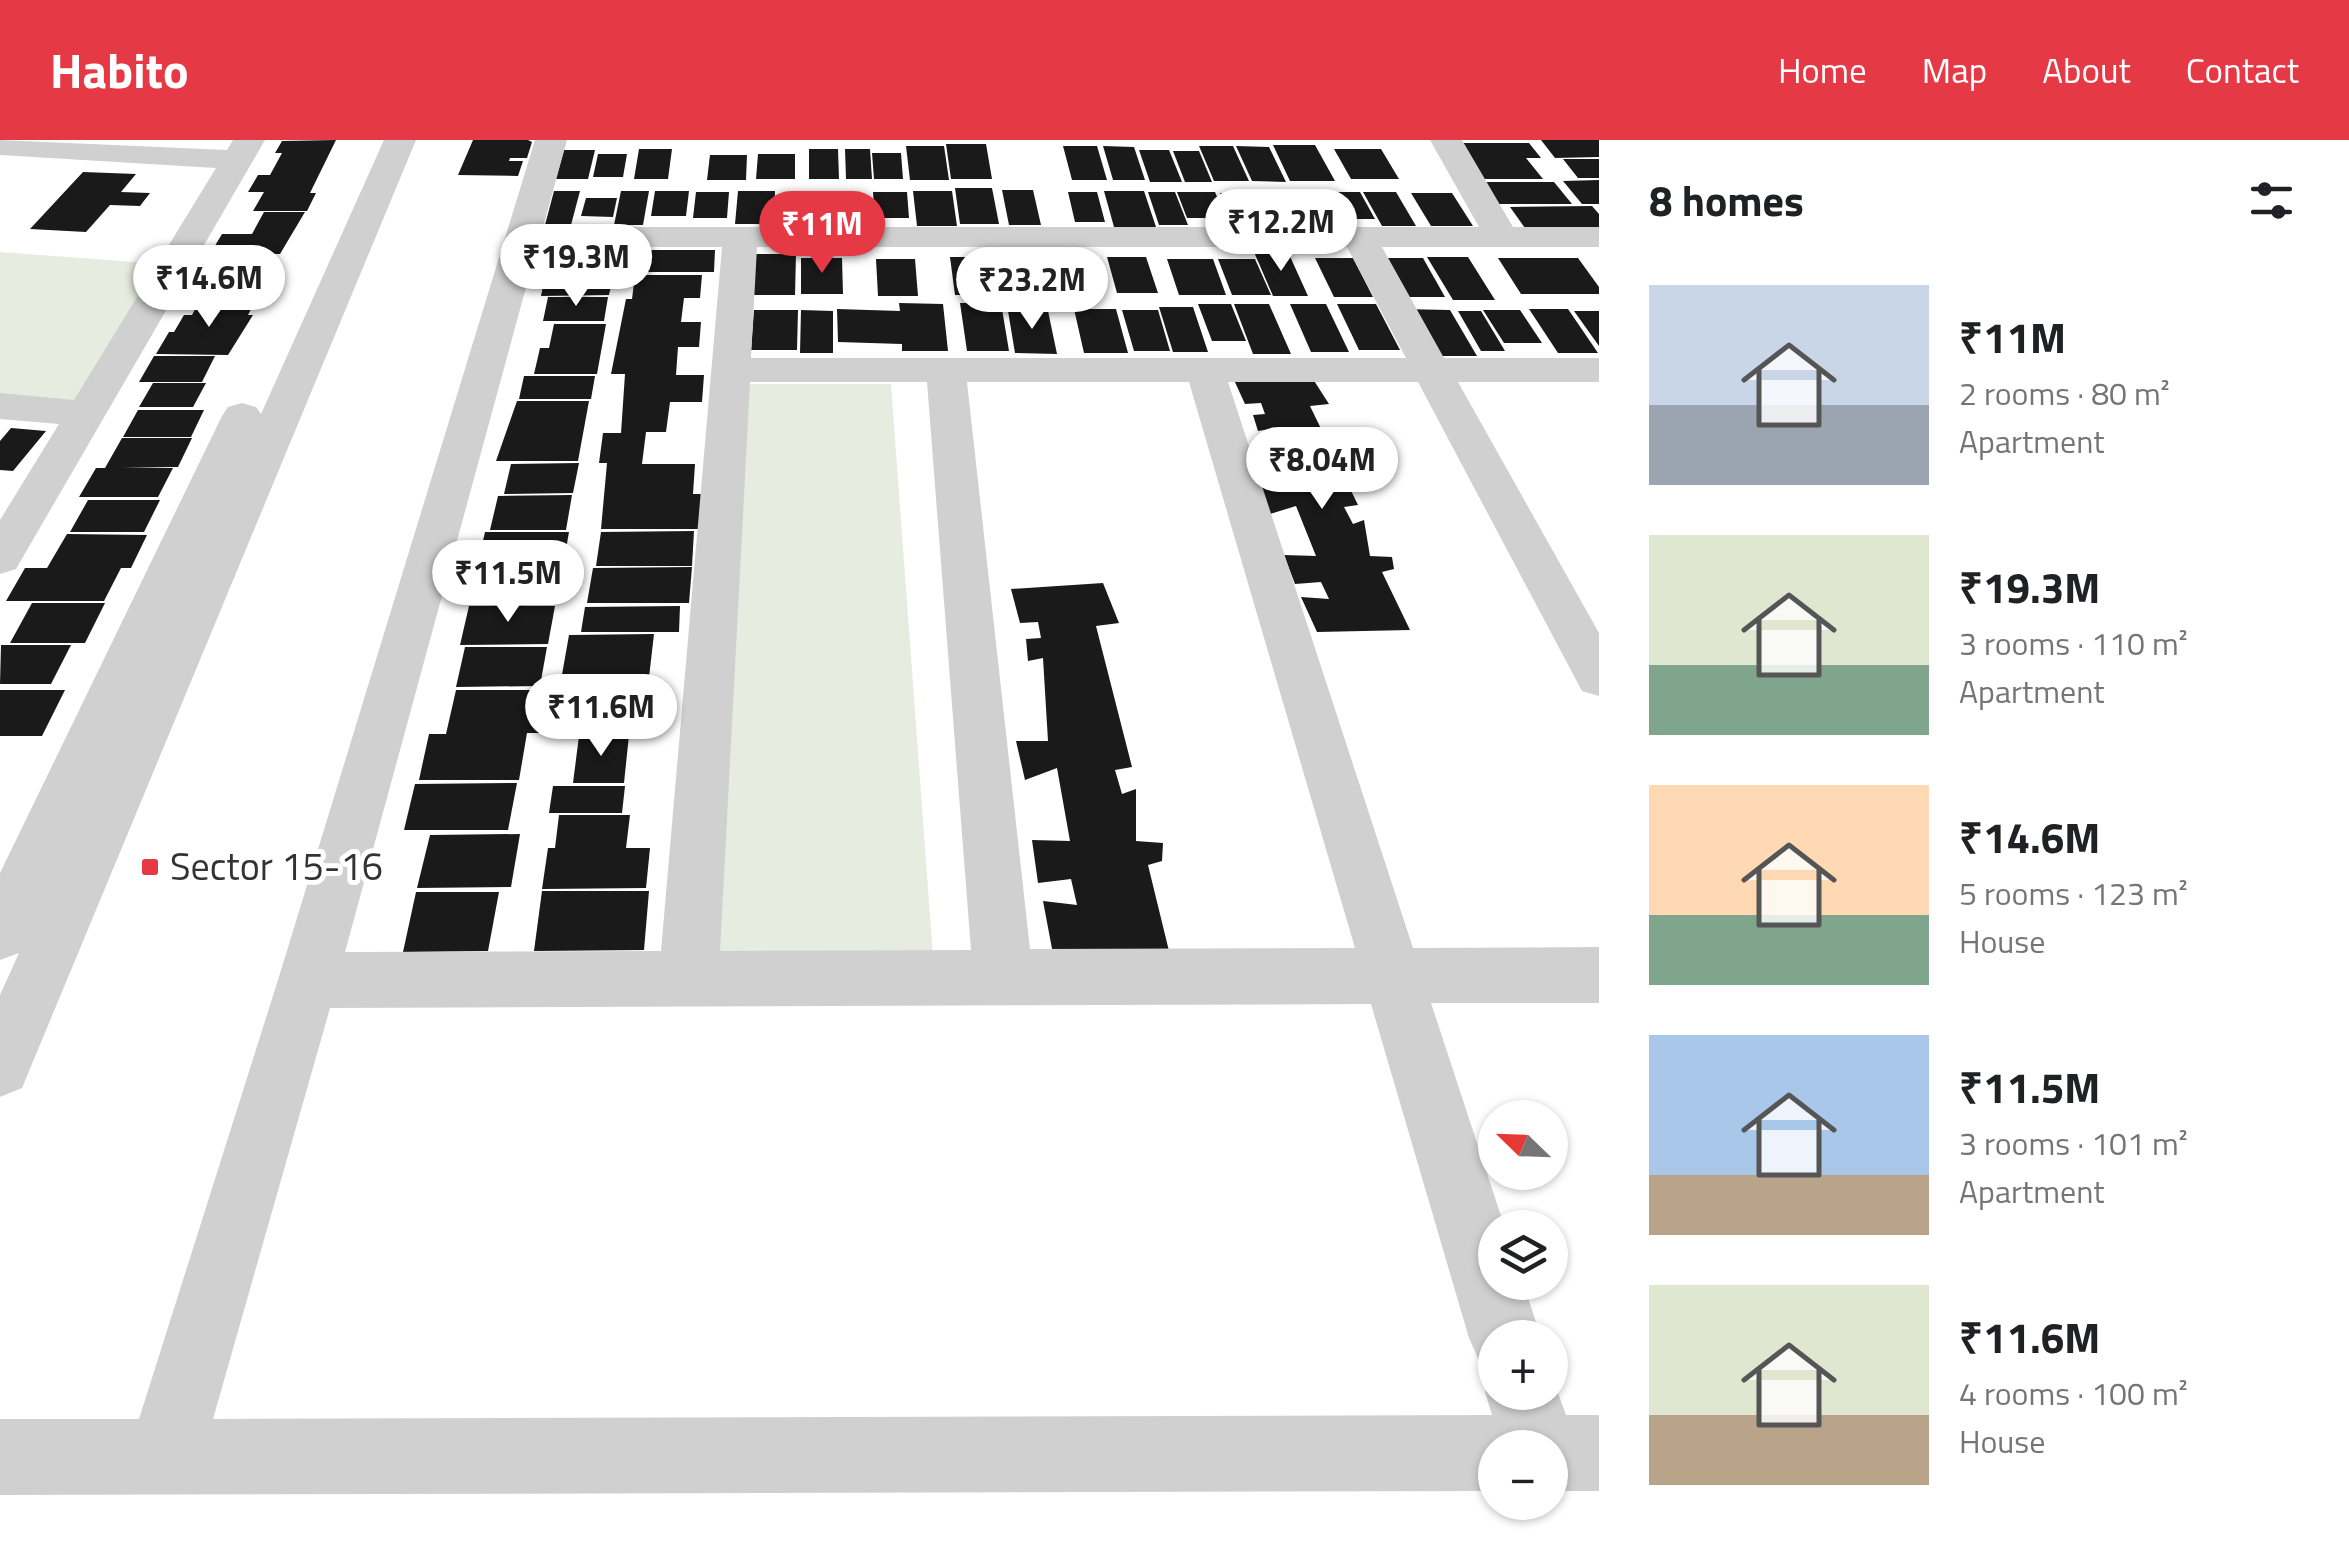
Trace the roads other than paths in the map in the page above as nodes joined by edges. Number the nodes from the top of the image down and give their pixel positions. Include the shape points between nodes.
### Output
1 (370, 140) edge
2 (400, 140) edge
3 (551, 140) edge
4 (1446, 140) edge
5 (0, 146) edge
6 (244, 150) edge
7 (523, 236) junction
8 (740, 237) junction
9 (1359, 237) junction
10 (1502, 237) junction
11 (1599, 238) edge
12 (732, 370) junction
13 (946, 370) junction
14 (1205, 370) junction
15 (1428, 370) junction
16 (1599, 370) edge
17 (0, 406) edge
18 (85, 414) junction
19 (0, 558) edge
20 (1599, 678) edge
21 (42, 856) edge
22 (0, 934) edge
23 (1599, 975) edge
24 (689, 976) junction
25 (1392, 976) junction
26 (1003, 978) junction
27 (308, 980) junction
28 (0, 1066) edge
29 (1498, 1320) edge
30 (1599, 1452) edge
31 (1478, 1453) edge
32 (1568, 1453) edge
33 (165, 1456) junction
34 (0, 1457) edge

1 - 21 street
2 - 21 street
3 - 7 street
4 - 10 street
5 - 6 street
6 - 18 street
7 - 8 street
7 - 27 street
8 - 9 street
8 - 12 street
9 - 10 street
9 - 15 street
10 - 11 street
12 - 13 street
12 - 24 street
13 - 14 street
13 - 26 street
14 - 15 street
14 - 25 street
15 - 16 street
15 - 20 street
17 - 18 street
18 - 19 street
21 - 22 street
21 - 28 street
23 - 25 street
24 - 26 street
24 - 27 street
25 - 26 street
25 - 29 street
27 - 33 street
30 - 32 street
31 - 33 street
33 - 34 street

